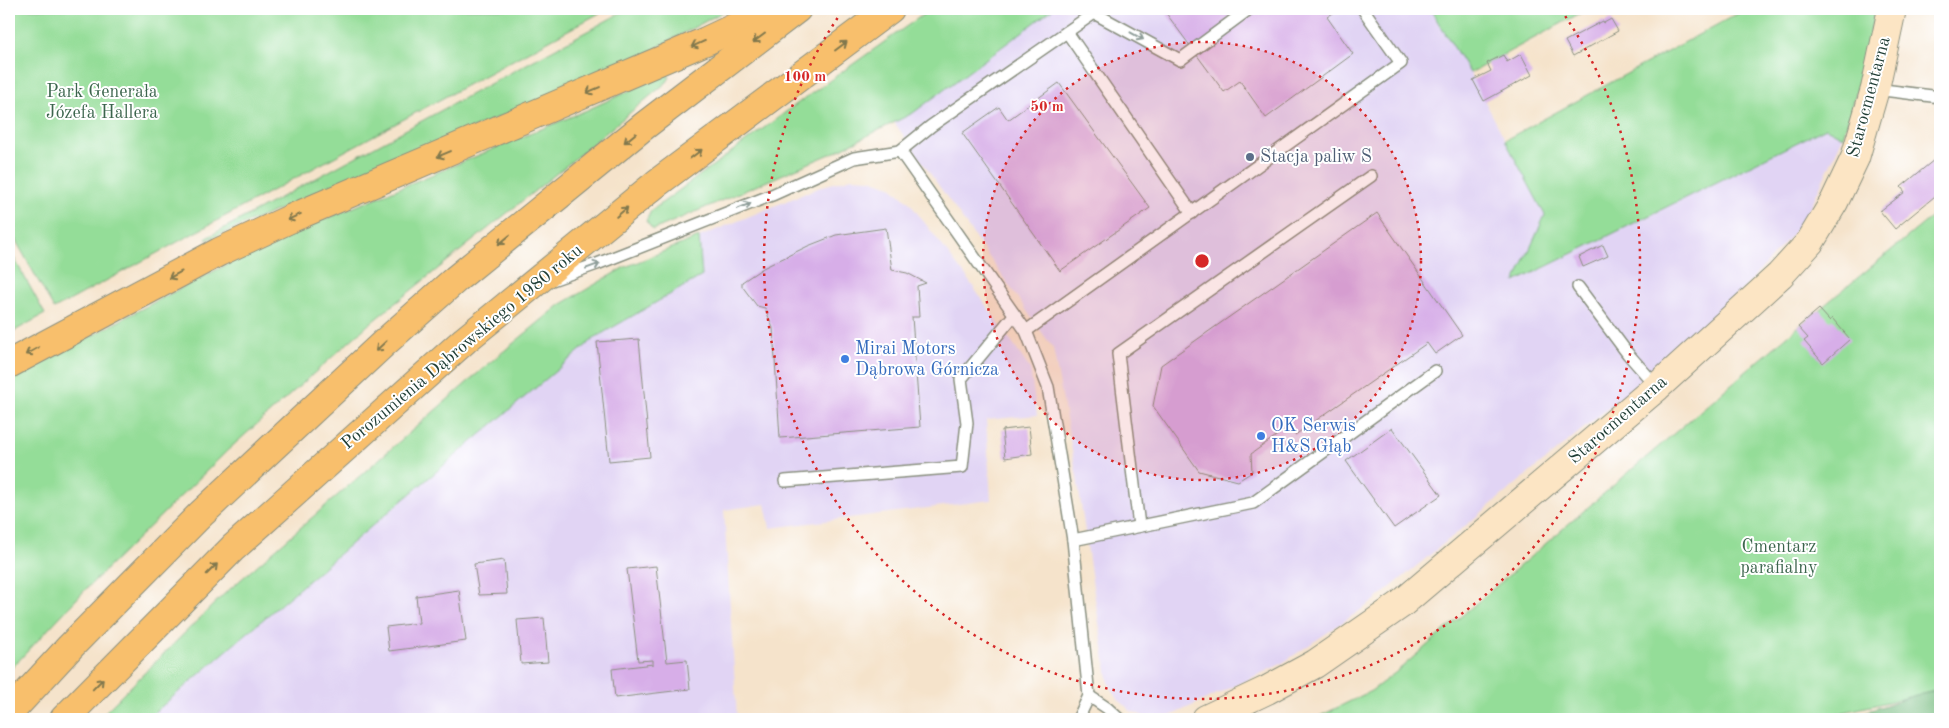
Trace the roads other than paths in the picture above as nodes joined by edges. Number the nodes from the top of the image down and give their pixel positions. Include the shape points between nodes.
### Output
1 (774, 9) edge
2 (797, 9) edge
3 (890, 9) edge
4 (1249, 9) edge
5 (1363, 9) edge
6 (1892, 9) edge
7 (1097, 11) edge
8 (1067, 32) junction
9 (1875, 89) junction
10 (1940, 97) edge
11 (900, 151) junction
12 (1372, 176) dead end
13 (1192, 213) junction
14 (1578, 287) dead end
15 (530, 288) junction
16 (1014, 315) junction
17 (1026, 332) junction
18 (9, 364) edge
19 (1435, 371) dead end
20 (1657, 387) junction
21 (785, 481) dead end
22 (1139, 526) junction
23 (1073, 540) junction
24 (1089, 696) junction
25 (9, 713) edge
26 (64, 719) edge
27 (1078, 719) edge
28 (1119, 719) edge
29 (1206, 719) edge

1 -> 18 main road via 292,218 219,252
2 -> 25 main road via 636,132 390,338 200,515
15 -> 3 main road, Porozumienia Dąbrowskiego 1980 roku via 657,183
7 -> 4 lane via 1180,60
5 - 13 lane via 1401,63
6 - 9 street, Starocmentarna
7 - 8 lane
8 - 11 lane
8 - 13 lane
9 - 10 lane
9 - 20 street, Starocmentarna via 1855,158 1810,242 1780,275
15 -> 11 lane via 763,198 854,158
11 - 16 lane
12 - 22 lane via 1118,354
13 - 17 lane
14 - 20 lane
26 -> 15 main road, Porozumienia Dąbrowskiego 1980 roku via 233,548 465,340
16 - 17 lane
16 - 21 lane via 960,379 966,423 962,466
17 - 23 lane via 1048,387
19 - 22 lane via 1253,503
20 - 29 street, Starocmentarna via 1400,605 1354,639 1307,669
22 - 23 lane
23 - 24 lane
24 - 27 lane
24 - 28 lane

